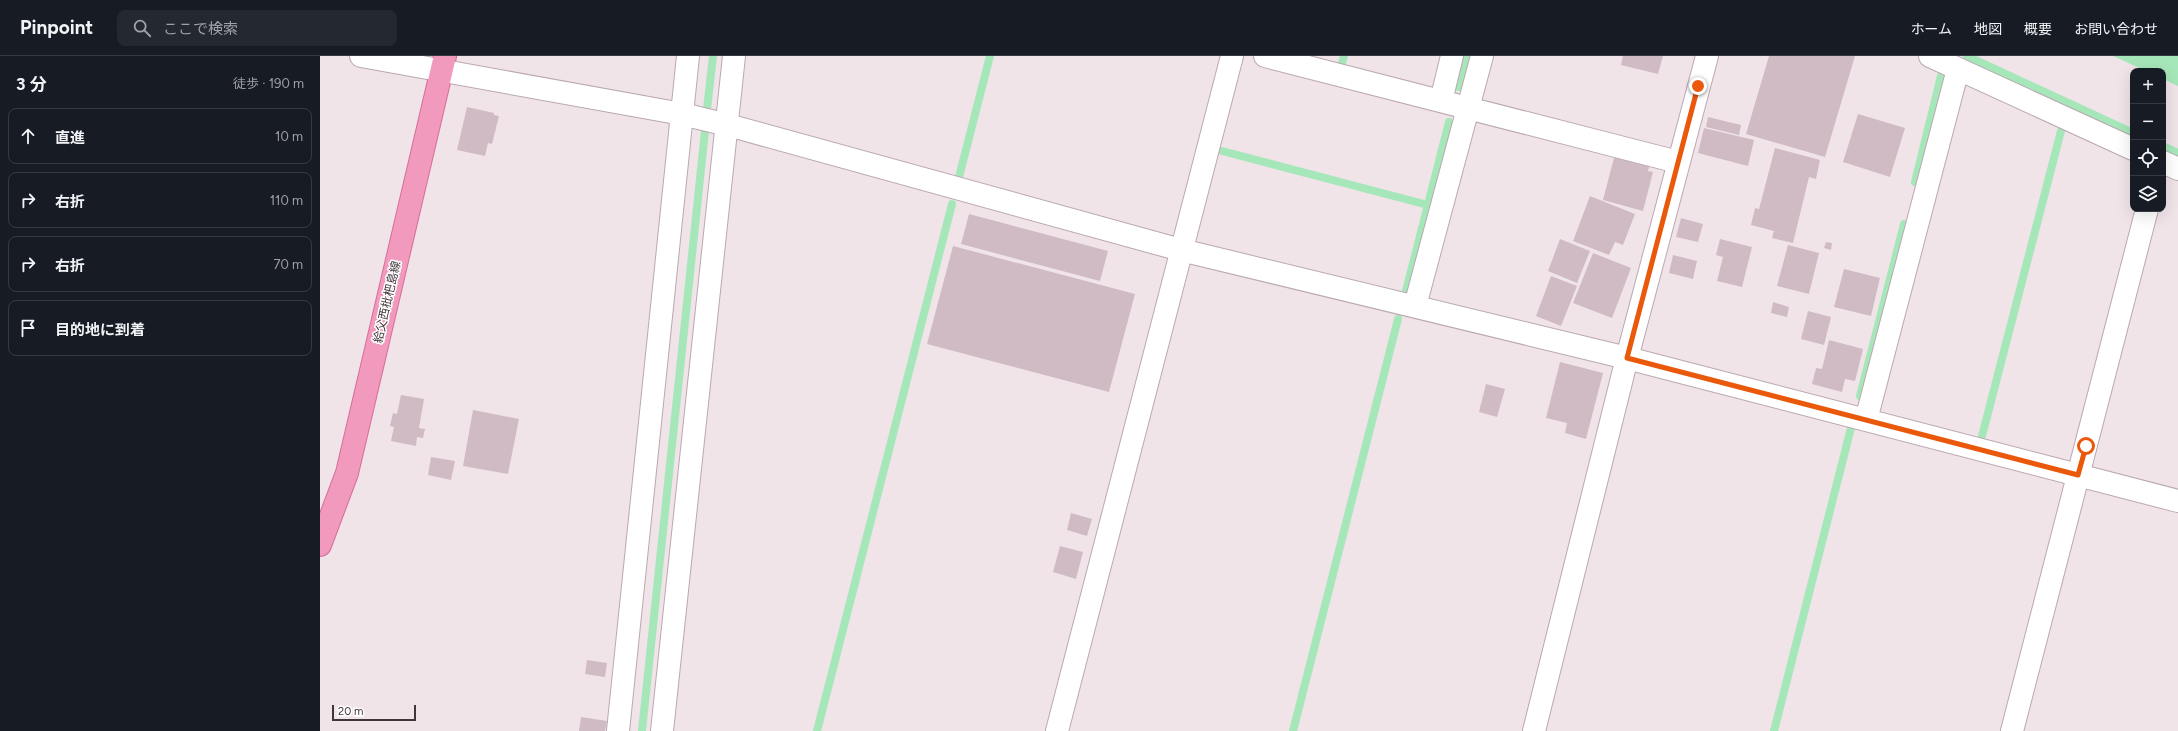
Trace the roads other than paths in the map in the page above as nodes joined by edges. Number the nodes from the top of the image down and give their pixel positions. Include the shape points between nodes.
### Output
1 (361, 56) edge
2 (688, 56) edge
3 (734, 56) edge
4 (1232, 56) edge
5 (1265, 56) edge
6 (1452, 56) edge
7 (1482, 56) edge
8 (1707, 56) edge
9 (1930, 56) edge
10 (443, 64) edge
11 (1958, 69) junction
12 (1441, 101) junction
13 (1468, 108) junction
14 (682, 114) junction
15 (728, 125) junction
16 (2130, 148) edge
17 (1678, 162) junction
18 (2166, 163) edge
19 (2178, 169) edge
20 (2146, 212) edge
21 (1181, 250) junction
22 (1415, 306) junction
23 (1627, 358) junction
24 (1866, 420) junction
25 (2078, 475) junction
26 (2178, 501) edge
27 (320, 545) edge
28 (618, 731) edge
29 (662, 731) edge
30 (1057, 731) edge
31 (1534, 731) edge
32 (2012, 731) edge

1 - 10 street
2 - 14 street
3 - 15 street
4 - 21 street
5 - 12 street
6 - 12 street
7 - 13 street
8 - 17 street
9 - 11 street
10 - 14 street
10 - 27 main road, 給父西枇杷島線 via 347,473
11 - 16 street
11 - 24 street
12 - 13 street
13 - 17 street
13 - 22 street
14 - 15 street
14 - 28 street
15 - 21 street
15 - 29 street
17 - 23 street
18 - 19 street
20 - 25 street
21 - 22 street
21 - 30 street
22 - 23 street
23 - 24 street
23 - 31 street
24 - 25 street
25 - 26 street
25 - 32 street

